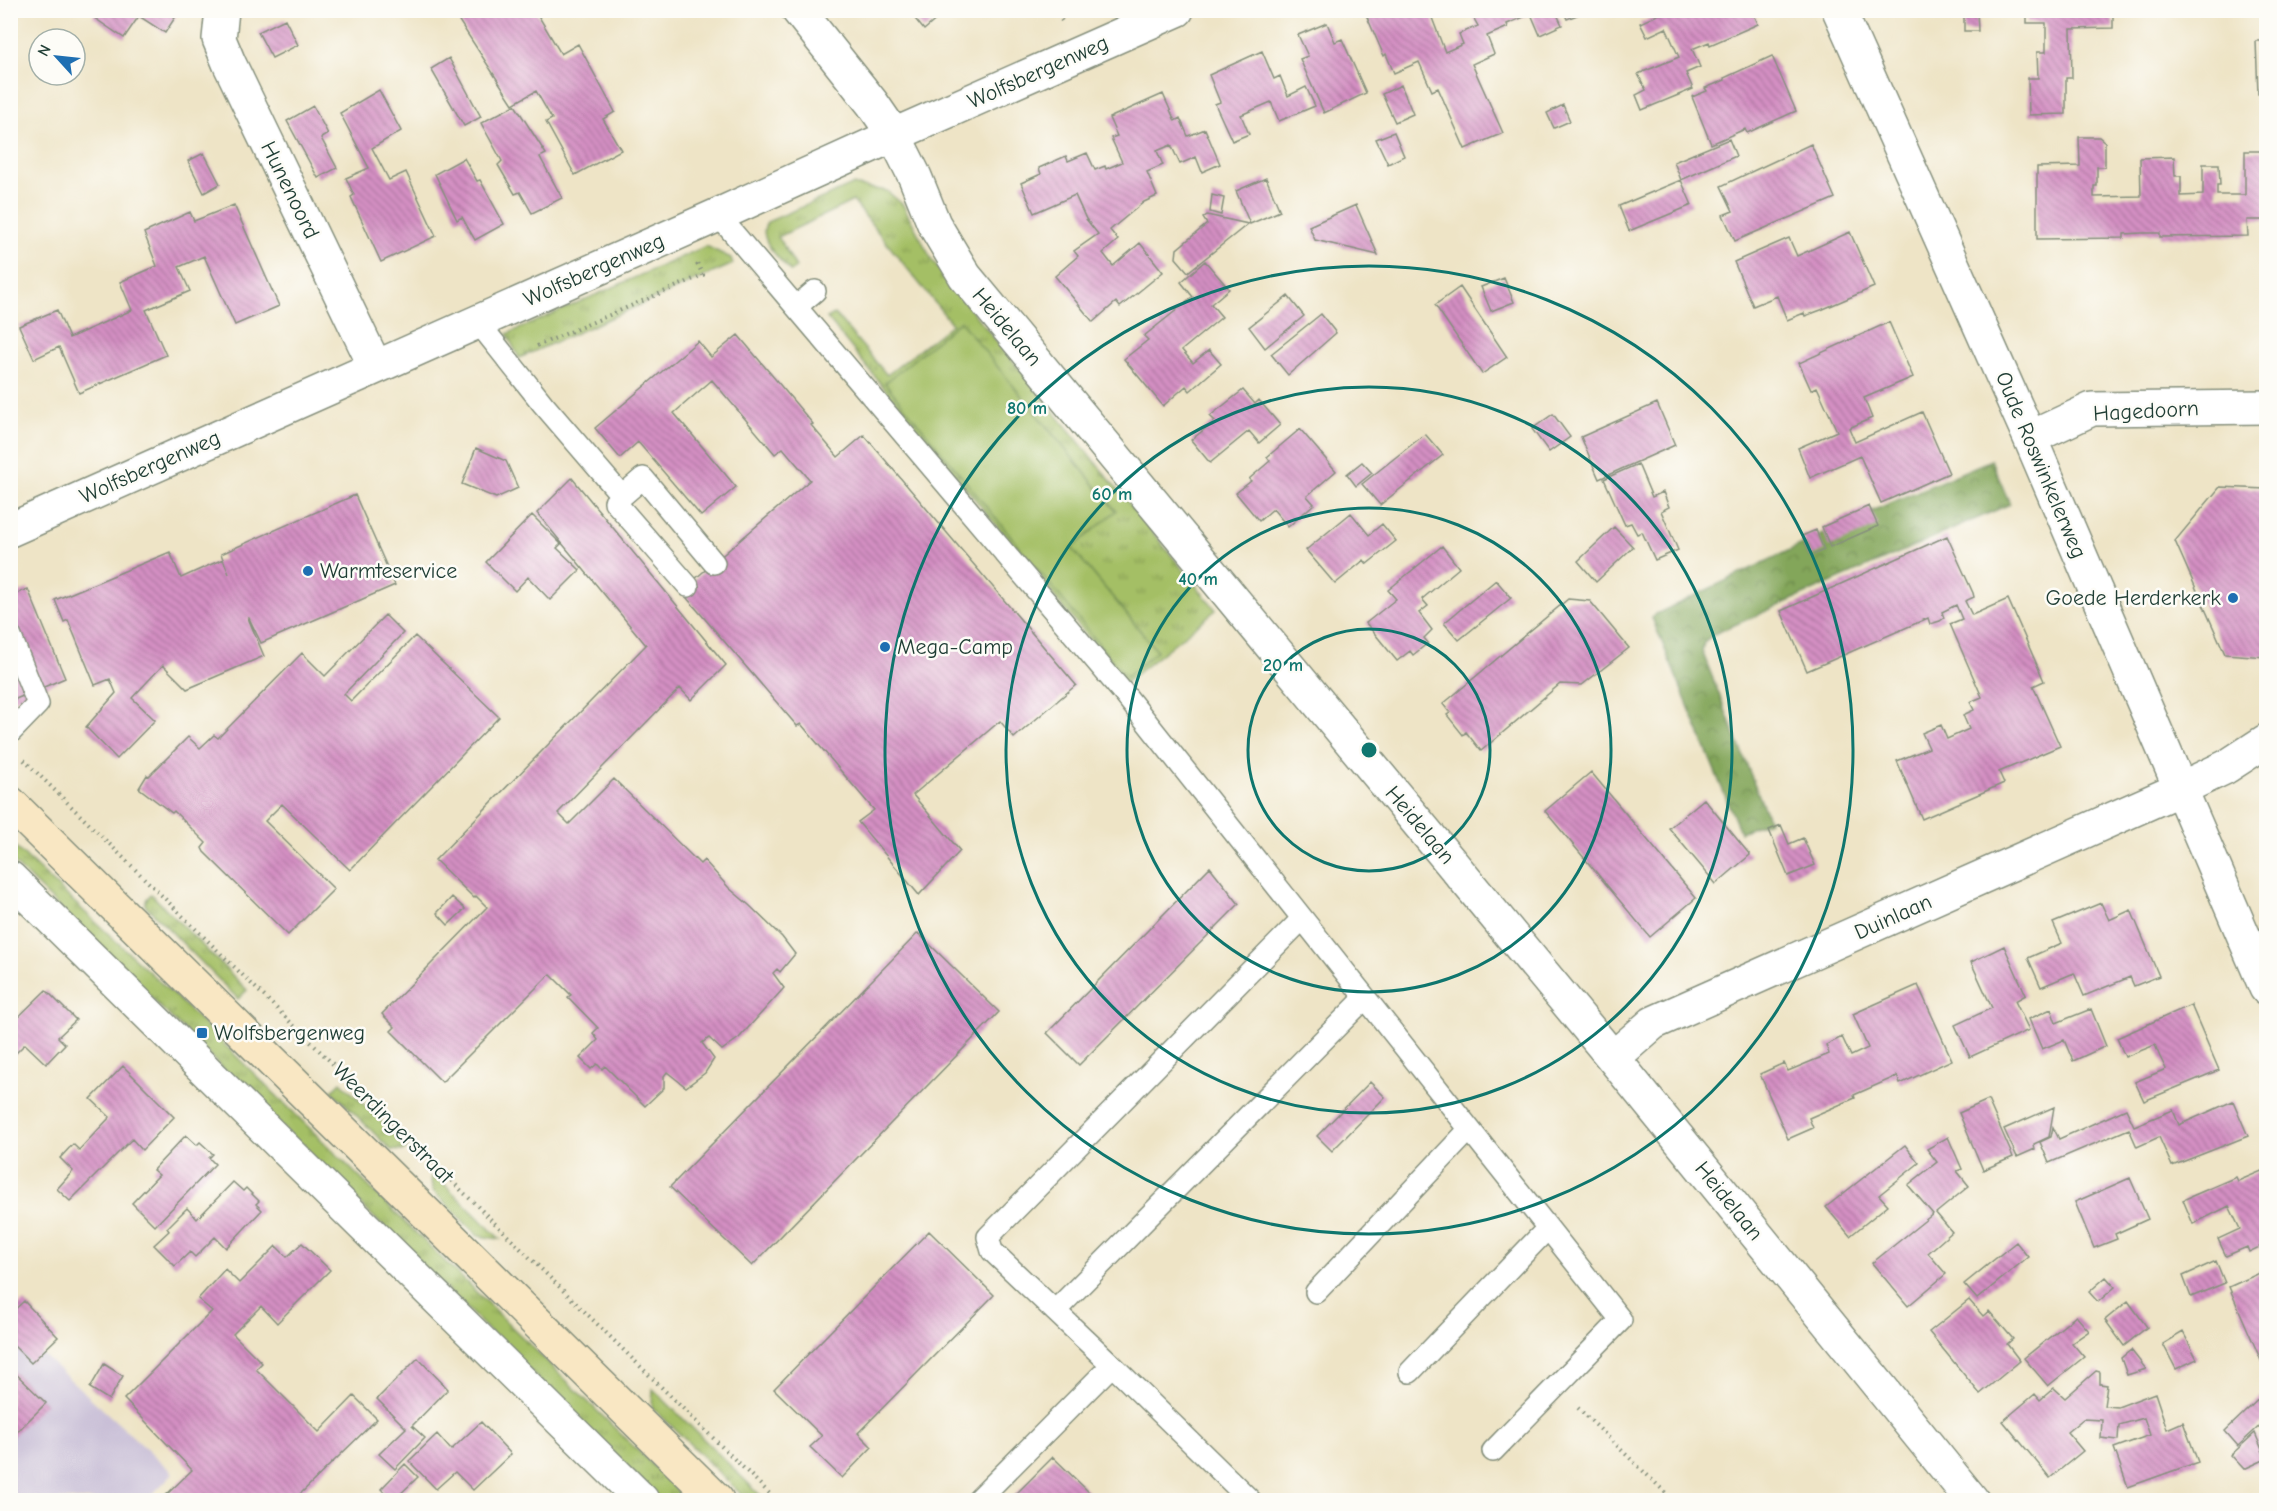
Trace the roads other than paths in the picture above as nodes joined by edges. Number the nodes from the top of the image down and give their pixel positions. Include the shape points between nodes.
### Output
1 (222, 10) edge
2 (798, 10) edge
3 (1177, 10) edge
4 (1839, 10) edge
5 (894, 135) junction
6 (718, 215) junction
7 (815, 291) dead end
8 (796, 307) junction
9 (477, 321) junction
10 (375, 366) junction
11 (2266, 407) edge
12 (2030, 438) junction
13 (622, 496) junction
14 (10, 530) edge
15 (714, 563) dead end
16 (688, 586) dead end
17 (10, 635) edge
18 (10, 733) edge
19 (2266, 741) edge
20 (2180, 789) junction
21 (10, 803) edge
22 (10, 878) edge
23 (1302, 919) junction
24 (2266, 987) edge
25 (1365, 998) junction
26 (1613, 1058) junction
27 (1469, 1130) junction
28 (1548, 1228) junction
29 (1316, 1292) dead end
30 (1055, 1311) junction
31 (1112, 1365) junction
32 (1410, 1372) dead end
33 (1493, 1451) dead end
34 (642, 1500) edge
35 (717, 1500) edge
36 (978, 1500) edge
37 (1250, 1500) edge
38 (1972, 1500) edge

1 - 10 street, Hunenoord via 219,39 229,63
2 - 5 street, Heidelaan
3 - 5 street, Wolfsbergenweg
4 - 12 street, Oude Roswinkelerweg
5 - 6 street, Wolfsbergenweg
5 - 26 street, Heidelaan via 934,224 965,276
6 - 8 lane
6 - 9 street, Wolfsbergenweg
7 - 8 lane
8 - 23 lane via 1126,696
9 - 10 street, Wolfsbergenweg
9 - 13 lane
10 - 14 street, Wolfsbergenweg
11 - 12 street, Hagedoorn via 2092,409
12 - 20 street, Oude Roswinkelerweg
13 - 15 lane via 643,478
13 - 16 lane via 615,502
17 - 18 lane via 38,704
19 - 20 street via 2226,767
20 - 24 street, Oude Roswinkelerweg
20 - 26 street, Duinlaan via 1653,1023
21 - 35 main road, Weerdingerstraat
22 - 34 street
23 - 25 lane
23 - 30 lane via 988,1237 992,1251
25 - 27 lane
25 - 30 lane
26 - 38 street, Heidelaan
27 - 28 lane
27 - 29 lane
28 - 32 lane
28 - 33 lane via 1621,1320
30 - 31 lane
31 - 36 lane
31 - 37 lane

